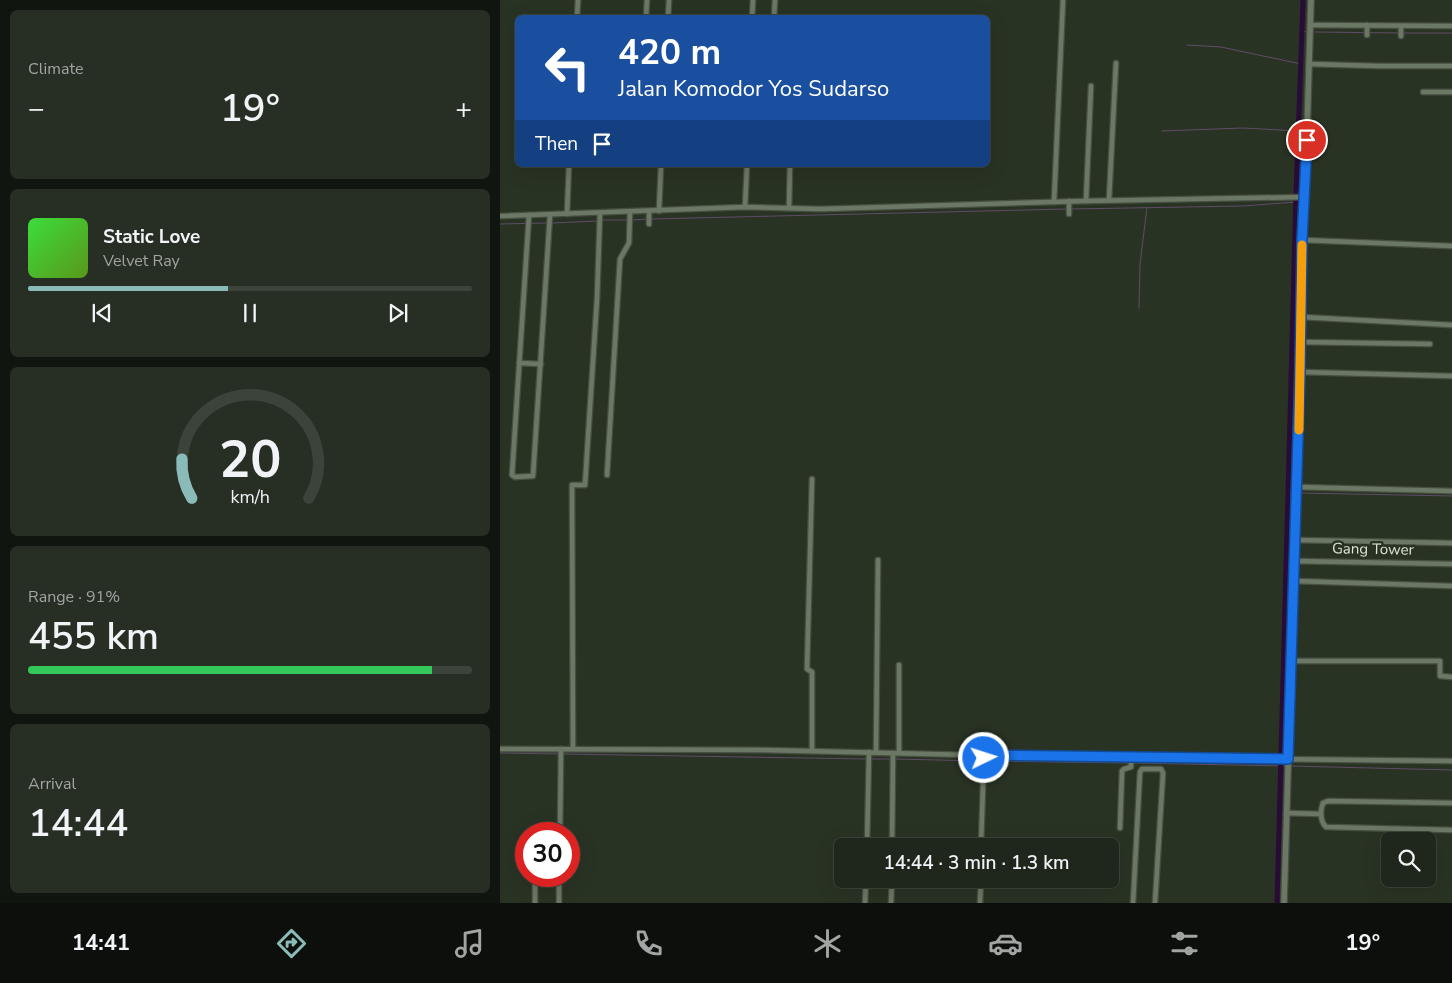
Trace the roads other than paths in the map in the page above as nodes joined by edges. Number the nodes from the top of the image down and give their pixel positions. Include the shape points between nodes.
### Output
1 (578, 0) edge
2 (647, 0) edge
3 (669, 0) edge
4 (753, 0) edge
5 (775, 0) edge
6 (1063, 0) edge
7 (1311, 0) edge
8 (577, 15) edge
9 (646, 15) edge
10 (668, 15) edge
11 (752, 15) edge
12 (774, 15) edge
13 (1310, 25) junction
14 (1452, 26) edge
15 (1401, 28) junction
16 (1401, 36) dead end
17 (1116, 63) dead end
18 (1309, 64) junction
19 (1452, 66) edge
20 (1091, 86) dead end
21 (1423, 92) dead end
22 (1452, 92) edge
23 (569, 167) edge
24 (661, 167) edge
25 (747, 167) edge
26 (790, 167) edge
27 (1303, 197) junction
28 (1109, 200) junction
29 (1086, 201) junction
30 (1054, 202) junction
31 (1069, 203) junction
32 (745, 207) junction
33 (789, 208) junction
34 (659, 211) junction
35 (1069, 213) dead end
36 (567, 214) junction
37 (630, 214) junction
38 (649, 214) junction
39 (600, 215) junction
40 (500, 216) edge
41 (550, 217) junction
42 (529, 218) junction
43 (649, 223) dead end
44 (1302, 240) junction
45 (1452, 246) edge
46 (1301, 317) junction
47 (1452, 325) edge
48 (1301, 342) junction
49 (1430, 344) dead end
50 (519, 363) junction
51 (540, 364) junction
52 (1300, 372) junction
53 (1452, 376) edge
54 (607, 475) dead end
55 (812, 479) dead end
56 (1297, 491) junction
57 (1452, 491) edge
58 (1294, 540) junction
59 (1452, 543) edge
60 (878, 560) dead end
61 (1294, 560) junction
62 (1452, 564) edge
63 (1294, 581) junction
64 (1452, 586) edge
65 (1292, 661) junction
66 (899, 665) dead end
67 (1452, 677) edge
68 (500, 749) edge
69 (561, 749) junction
70 (573, 749) junction
71 (812, 751) junction
72 (876, 752) junction
73 (869, 753) junction
74 (895, 754) junction
75 (984, 756) junction
76 (1131, 757) junction
77 (1157, 758) junction
78 (1287, 760) junction
79 (1452, 761) edge
80 (1157, 768) junction
81 (1452, 803) edge
82 (1286, 813) junction
83 (1321, 814) junction
84 (560, 822) edge
85 (1120, 828) dead end
86 (1452, 830) edge
87 (867, 838) edge
88 (892, 838) edge
89 (981, 838) edge
90 (535, 887) edge
91 (559, 887) edge
92 (866, 888) edge
93 (892, 888) edge
94 (981, 888) edge
95 (535, 903) edge
96 (559, 903) edge
97 (866, 903) edge
98 (891, 903) edge
99 (980, 903) edge
100 (1133, 903) edge
101 (1155, 903) edge
102 (1284, 903) edge

1 - 8 street
2 - 9 street
3 - 10 street
4 - 11 street
5 - 12 street
6 - 30 street
7 - 13 street
13 - 15 street via 1367,30
13 - 18 street
14 - 15 street
15 - 16 street
17 - 28 street
18 - 19 street
18 - 27 street
20 - 29 street
21 - 22 street
23 - 36 street
24 - 34 street
25 - 32 street
26 - 33 street
27 - 28 street
27 - 44 street
28 - 29 street
29 - 31 street
30 - 31 street
30 - 33 street
31 - 35 street
32 - 33 street
32 - 34 street
34 - 38 street
36 - 39 street
36 - 41 street
37 - 38 street
37 - 39 street
37 - 54 street via 629,244 620,259
38 - 43 street
39 - 70 street via 584,485 572,486
40 - 42 street
41 - 42 street
41 - 51 street
42 - 50 street
44 - 45 street
44 - 46 street
46 - 47 street
46 - 48 street
48 - 49 street
48 - 52 street
50 - 51 street
50 - 51 street via 512,475 515,477 533,476
52 - 53 street
52 - 56 street
55 - 71 street via 807,668 812,672
56 - 57 street
56 - 58 street
58 - 59 street
58 - 61 street
60 - 72 street
61 - 62 street, Gang Tower
61 - 63 street
63 - 64 street
63 - 65 street
65 - 67 street via 1440,661 1440,676
65 - 78 street
66 - 74 street
68 - 69 street
69 - 70 street
69 - 84 street
70 - 71 street
71 - 73 street
72 - 73 street
72 - 74 street
73 - 87 street
74 - 75 street
74 - 88 street
75 - 76 street
75 - 89 street
76 - 77 street
76 - 85 street via 1131,767 1122,771
77 - 78 street
77 - 80 street
78 - 79 street
78 - 82 street
80 - 100 street via 1140,772
80 - 101 street via 1163,773
81 - 83 street via 1328,801 1323,803
82 - 83 street
82 - 102 street
83 - 86 street via 1326,827
90 - 95 street
91 - 96 street
92 - 97 street
93 - 98 street
94 - 99 street

